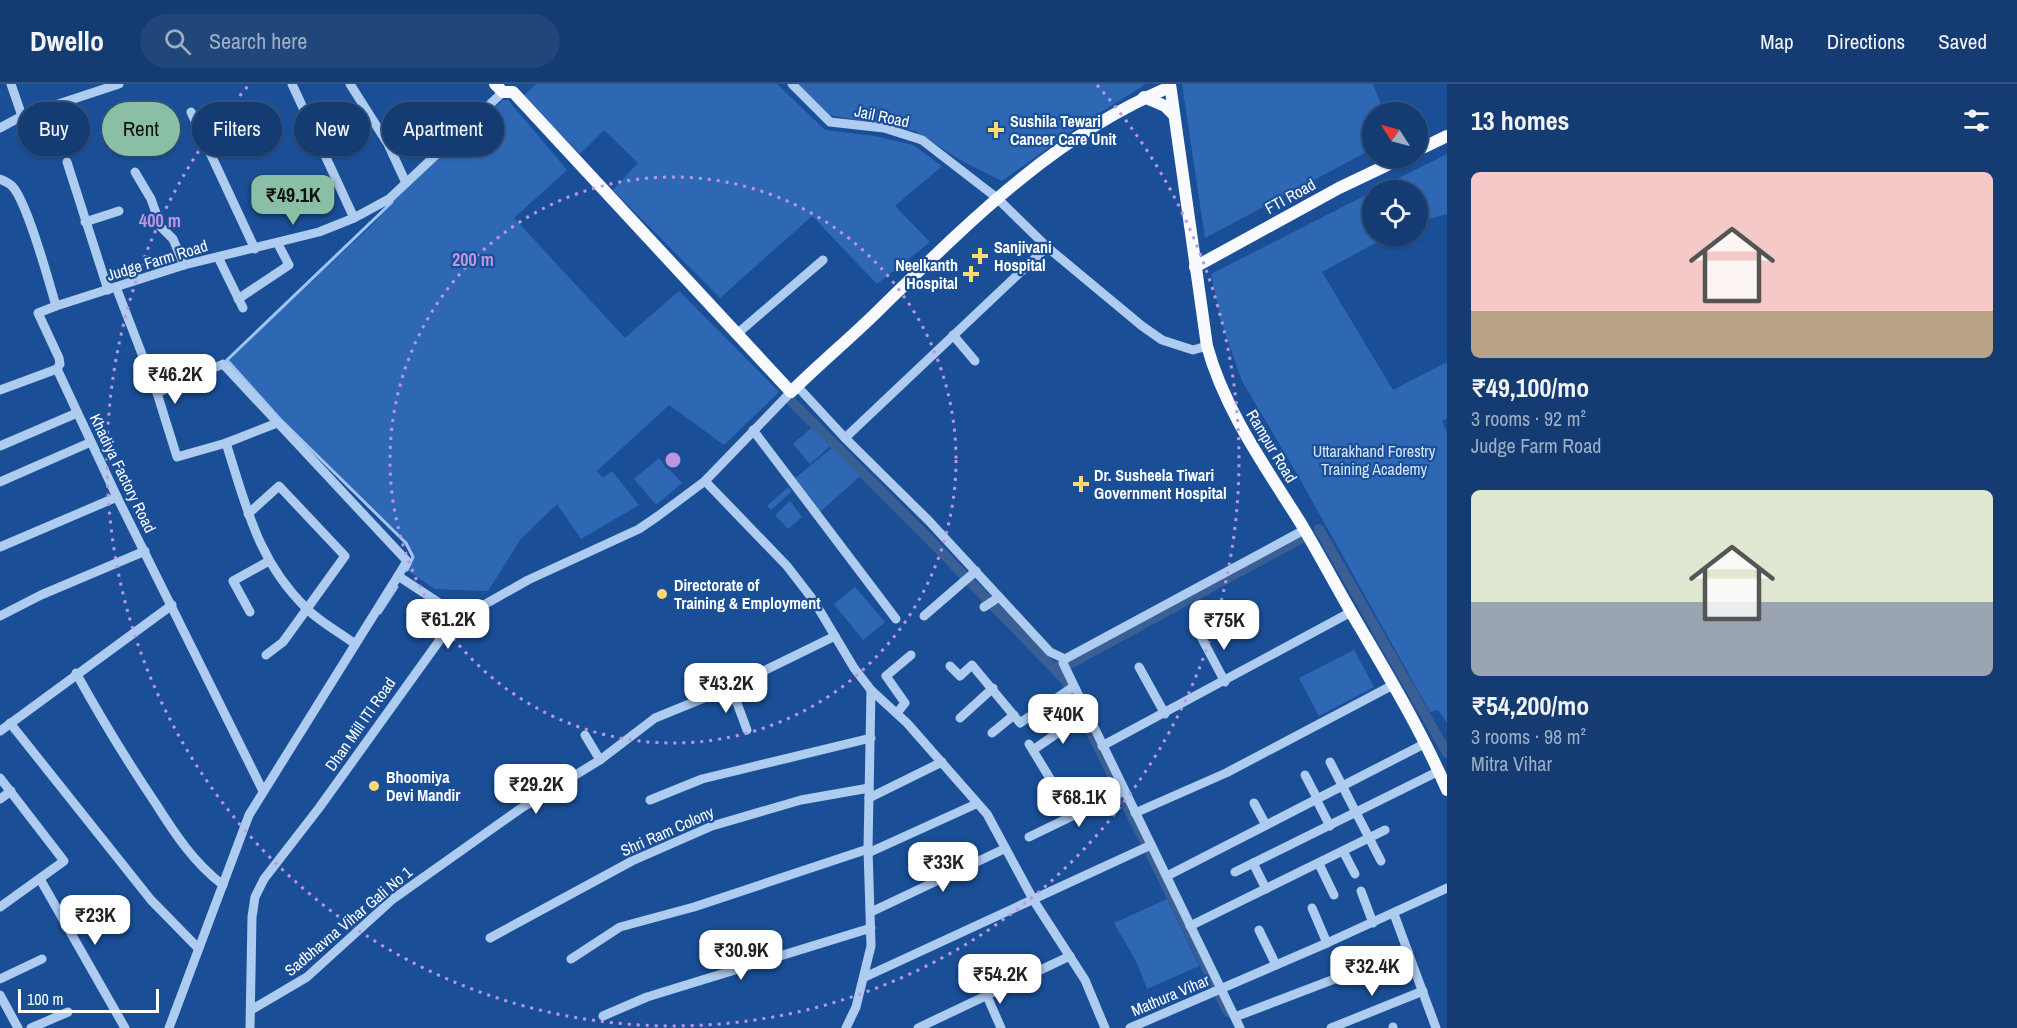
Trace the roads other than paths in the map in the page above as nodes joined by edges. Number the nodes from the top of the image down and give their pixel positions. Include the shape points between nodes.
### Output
1 (11, 84) edge
2 (292, 84) edge
3 (350, 84) edge
4 (792, 84) edge
5 (116, 85) edge
6 (1170, 85) edge
7 (508, 88) edge
8 (1144, 97) junction
9 (64, 102) edge
10 (18, 104) edge
11 (191, 112) dead end
12 (1173, 114) junction
13 (18, 118) edge
14 (0, 128) edge
15 (1447, 136) edge
16 (1428, 145) edge
17 (67, 162) dead end
18 (1381, 168) edge
19 (135, 172) dead end
20 (2, 182) edge
21 (406, 183) junction
22 (997, 198) junction
23 (119, 211) dead end
24 (354, 218) junction
25 (85, 222) junction
26 (278, 244) junction
27 (1047, 247) junction
28 (255, 249) junction
29 (218, 257) junction
30 (823, 260) dead end
31 (184, 265) junction
32 (1195, 267) junction
33 (112, 289) junction
34 (56, 306) junction
35 (738, 333) junction
36 (953, 335) junction
37 (1207, 346) junction
38 (975, 362) dead end
39 (57, 369) junction
40 (794, 389) junction
41 (0, 390) edge
42 (157, 393) junction
43 (77, 413) junction
44 (277, 423) junction
45 (753, 430) junction
46 (845, 438) junction
47 (91, 442) junction
48 (226, 443) junction
49 (0, 446) edge
50 (705, 481) junction
51 (0, 482) edge
52 (117, 497) junction
53 (248, 514) junction
54 (1304, 530) junction
55 (0, 547) edge
56 (145, 551) junction
57 (269, 561) junction
58 (398, 576) junction
59 (972, 576) junction
60 (172, 604) junction
61 (307, 609) junction
62 (250, 612) dead end
63 (1351, 612) junction
64 (0, 616) edge
65 (924, 616) dead end
66 (461, 617) junction
67 (896, 619) dead end
68 (1199, 633) dead end
69 (835, 636) junction
70 (355, 644) junction
71 (266, 655) dead end
72 (911, 655) dead end
73 (1064, 664) junction
74 (950, 666) dead end
75 (1139, 666) dead end
76 (76, 673) junction
77 (1225, 682) junction
78 (1393, 685) junction
79 (731, 687) junction
80 (993, 688) junction
81 (1070, 688) junction
82 (871, 690) junction
83 (897, 713) junction
84 (1165, 714) junction
85 (1014, 715) junction
86 (1082, 716) junction
87 (960, 718) dead end
88 (10, 723) junction
89 (747, 730) dead end
90 (0, 731) edge
91 (992, 733) dead end
92 (585, 735) dead end
93 (871, 738) junction
94 (1426, 743) junction
95 (1102, 746) junction
96 (600, 760) junction
97 (942, 762) junction
98 (1330, 762) dead end
99 (1439, 771) junction
100 (1305, 775) dead end
101 (0, 778) edge
102 (1342, 786) junction
103 (1057, 789) dead end
104 (1447, 789) edge
105 (263, 791) junction
106 (11, 792) junction
107 (869, 793) junction
108 (1121, 793) junction
109 (1316, 798) junction
110 (0, 800) edge
111 (650, 800) dead end
112 (1254, 803) dead end
113 (976, 804) junction
114 (1136, 813) junction
115 (1356, 813) junction
116 (1266, 825) junction
117 (1330, 826) junction
118 (1385, 830) dead end
119 (1029, 837) dead end
120 (1369, 838) junction
121 (1148, 846) junction
122 (1004, 849) junction
123 (868, 851) junction
124 (1343, 851) junction
125 (1381, 861) dead end
126 (1253, 863) junction
127 (1319, 864) junction
128 (1235, 872) dead end
129 (1355, 874) dead end
130 (1167, 876) junction
131 (40, 879) junction
132 (223, 885) junction
133 (1447, 888) edge
134 (1266, 889) junction
135 (1361, 891) dead end
136 (1334, 895) dead end
137 (1034, 902) junction
138 (0, 908) edge
139 (1312, 908) dead end
140 (871, 912) junction
141 (1395, 914) junction
142 (1373, 923) junction
143 (1190, 926) junction
144 (871, 928) junction
145 (1259, 930) dead end
146 (490, 938) dead end
147 (1327, 943) junction
148 (198, 948) junction
149 (1408, 951) junction
150 (1070, 956) junction
151 (42, 959) dead end
152 (571, 959) dead end
153 (1276, 965) junction
154 (865, 977) junction
155 (0, 979) edge
156 (1218, 990) junction
157 (1424, 991) junction
158 (0, 995) edge
159 (987, 996) junction
160 (251, 1010) junction
161 (68, 1012) dead end
162 (603, 1016) dead end
163 (1235, 1017) junction
164 (925, 1027) edge
165 (18, 1028) edge
166 (31, 1028) edge
167 (126, 1028) edge
168 (169, 1028) edge
169 (250, 1028) edge
170 (846, 1028) edge
171 (1001, 1028) edge
172 (1105, 1028) edge
173 (1130, 1028) edge
174 (1240, 1028) edge
175 (1331, 1028) edge
176 (1436, 1028) edge

1 - 10 street
2 - 24 street
3 - 21 street via 388,144
4 - 22 street, Jail Road via 830,122 884,128 922,140
5 - 9 street
6 - 8 main road
6 - 12 main road, Rampur Road
7 - 21 street, Judge Farm Road
7 - 35 main road
8 - 12 main road
8 - 22 main road via 1080,134
11 - 28 street
12 - 32 main road, Rampur Road
13 - 14 street
15 - 16 main road
17 - 25 street
18 - 32 main road, FTI Road
19 - 31 street
20 - 34 street via 13,187 19,198
21 - 24 street, Judge Farm Road via 389,199
22 - 27 street, Jail Road
22 - 40 main road
23 - 25 street
24 - 26 street, Judge Farm Road
25 - 33 street
26 - 28 street, Judge Farm Road
26 - 29 street via 289,265 241,304
27 - 36 street
27 - 37 street, Jail Road via 1162,340 1193,350
28 - 29 street, Judge Farm Road
29 - 31 street, Judge Farm Road
30 - 35 street
31 - 33 street, Judge Farm Road
32 - 37 main road, Rampur Road
33 - 34 street, Judge Farm Road
33 - 42 street
34 - 39 street, Khadiya Factory Road via 38,312 58,358
35 - 40 main road
36 - 38 street
36 - 46 street
37 - 54 main road, Rampur Road via 1229,405
39 - 41 street
39 - 43 street, Khadiya Factory Road
40 - 45 street, Dhan Mill ITI Road
40 - 46 street
42 - 44 street via 223,364
42 - 48 street via 177,456
43 - 47 street, Khadiya Factory Road
43 - 49 street
44 - 48 street
44 - 58 street via 407,561
45 - 50 street, Dhan Mill ITI Road
45 - 67 street
46 - 59 street
47 - 51 street
47 - 52 street, Khadiya Factory Road
48 - 53 street
50 - 66 street, Dhan Mill ITI Road via 639,529 528,580
50 - 69 street via 787,566
52 - 55 street
52 - 56 street, Khadiya Factory Road
53 - 57 street
53 - 61 street via 279,486 345,556
54 - 63 main road, Rampur Road
54 - 73 street
56 - 60 street, Khadiya Factory Road
56 - 64 street
57 - 61 street
57 - 62 street via 233,581
58 - 66 street
58 - 70 street
59 - 65 street
59 - 73 street via 992,602
60 - 76 street
60 - 105 street, Khadiya Factory Road
61 - 70 street
61 - 71 street via 283,642
63 - 77 street
63 - 78 main road, Rampur Road
66 - 160 street, Dhan Mill ITI Road via 446,631 264,879 255,897 252,917
68 - 77 street
69 - 79 street, Sadbhavna Vihar Gali No 1
69 - 82 street
70 - 105 street
72 - 83 street via 886,676 905,703
73 - 81 street
74 - 80 street via 960,676 972,665
75 - 84 street
76 - 88 street
76 - 132 street via 172,831 208,874
77 - 84 street
78 - 94 main road, Rampur Road
78 - 114 street via 1226,773
79 - 89 street
79 - 96 street, Sadbhavna Vihar Gali No 1 via 655,718
80 - 85 street
80 - 87 street
81 - 85 street via 1020,723
81 - 86 street
82 - 83 street
82 - 93 street
83 - 97 street
84 - 95 street
85 - 91 street
86 - 95 street
86 - 103 street via 1031,747
88 - 90 street
88 - 148 street via 151,900
92 - 96 street
93 - 107 street
93 - 111 street via 702,779
94 - 99 main road, Rampur Road
94 - 102 street
95 - 108 street
96 - 160 street, Sadbhavna Vihar Gali No 1 via 520,809 411,886 308,977
97 - 107 street, Shri Ram Colony
97 - 113 street
98 - 102 street
99 - 104 main road, Rampur Road
99 - 115 street
100 - 109 street
101 - 106 street
102 - 109 street
102 - 115 street
105 - 132 street via 249,815
106 - 110 street
106 - 131 street via 64,861
107 - 123 street
107 - 146 street, Shri Ram Colony via 801,800 712,826 632,861
108 - 114 street
108 - 119 street
109 - 116 street
109 - 117 street
112 - 116 street
113 - 122 street via 994,825
113 - 123 street
114 - 121 street
115 - 117 street
115 - 120 street
116 - 130 street
117 - 126 street
118 - 120 street
120 - 124 street
120 - 125 street
121 - 130 street
121 - 137 street
122 - 137 street
122 - 140 street
123 - 140 street
123 - 152 street via 620,927
124 - 127 street
124 - 129 street
126 - 128 street
126 - 134 street
127 - 134 street
127 - 136 street
130 - 143 street
131 - 138 street
131 - 167 street
132 - 148 street
133 - 141 street, Mathura Vihar
134 - 143 street
135 - 142 street
137 - 150 street
137 - 154 street
139 - 147 street
140 - 144 street
141 - 142 street, Mathura Vihar
141 - 149 street
142 - 147 street, Mathura Vihar
143 - 156 street
144 - 154 street
144 - 162 street via 647,997
145 - 153 street
147 - 153 street, Mathura Vihar
148 - 168 street
149 - 157 street
149 - 163 street
150 - 159 street
150 - 172 street
151 - 155 street
153 - 156 street, Mathura Vihar
154 - 170 street
156 - 163 street
156 - 173 street, Mathura Vihar
157 - 175 street
157 - 176 street
158 - 165 street
159 - 164 street
159 - 171 street
160 - 169 street, Dhan Mill ITI Road
161 - 166 street
163 - 174 street

